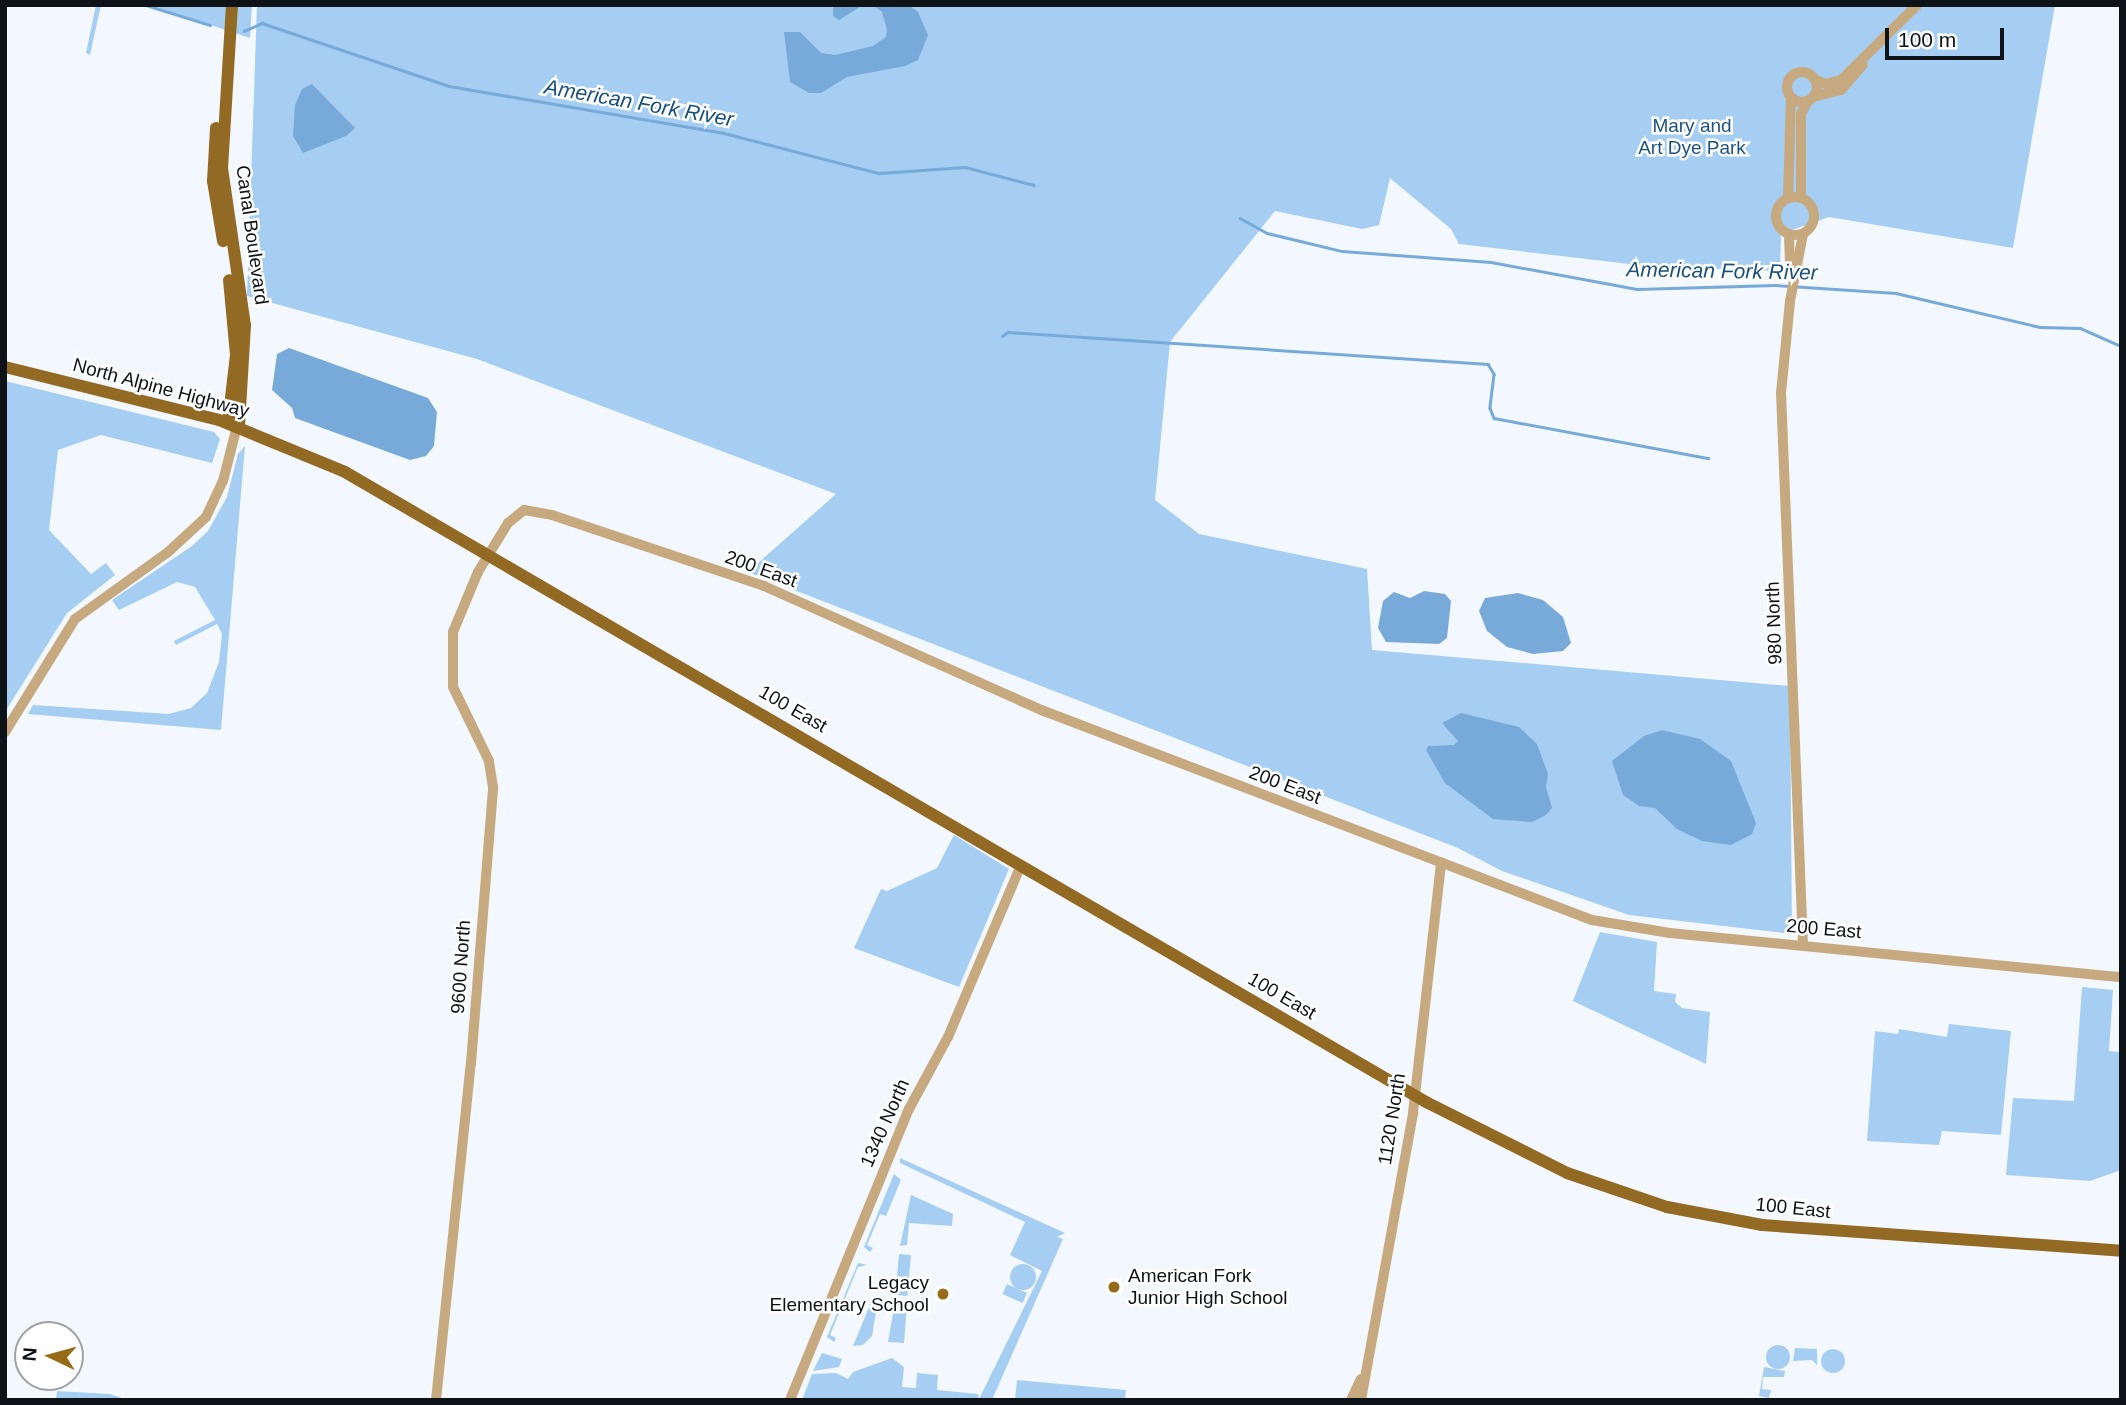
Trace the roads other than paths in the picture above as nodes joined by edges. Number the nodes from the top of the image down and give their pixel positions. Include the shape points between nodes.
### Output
1 (230, 5) edge
2 (1917, 5) edge
3 (1867, 59) junction
4 (1814, 79) junction
5 (1791, 97) junction
6 (1811, 99) junction
7 (1788, 198) junction
8 (1801, 198) junction
9 (1803, 234) junction
10 (1789, 235) junction
11 (1793, 273) junction
12 (5, 367) edge
13 (235, 426) junction
14 (494, 556) junction
15 (5, 732) edge
16 (1441, 863) junction
17 (1021, 865) junction
18 (1803, 945) junction
19 (2121, 977) edge
20 (1415, 1094) junction
21 (2121, 1251) edge
22 (1361, 1380) junction
23 (436, 1400) edge
24 (790, 1400) edge
25 (1350, 1400) edge
26 (1361, 1400) edge

1 - 13 main road, Canal Boulevard via 213,170 235,332
2 - 3 street
3 - 4 street via 1836,83
3 - 6 street via 1845,88
4 - 5 street via 1805,73 1791,77 1787,86
4 - 6 street
5 - 6 street
5 - 7 street
6 - 8 street via 1801,114
7 - 8 street
7 - 10 street via 1776,217
8 - 9 street via 1814,214 1813,224
9 - 10 street
9 - 11 street, 980 North
10 - 11 street, 980 North
11 - 18 street, 980 North via 1781,393
12 - 13 main road, North Alpine Highway
13 - 14 main road, North Alpine Highway via 345,472
13 - 15 street via 223,481 206,517 167,553 75,619
14 - 16 street, 200 East via 515,514 533,510 552,515 764,586 1044,711
14 - 17 main road, 100 East
14 - 23 street, 9600 North via 465,597 453,632 453,687 481,742 493,787 471,1063
16 - 18 street, 200 East via 1608,924
16 - 20 street, 1120 North
17 - 20 main road, 100 East
17 - 24 street, 1340 North via 948,1037 916,1094
18 - 19 street, 200 East
20 - 21 main road, 100 East via 1567,1173 1705,1216 1799,1230
20 - 22 street, 1120 North
22 - 25 street, 1120 North
22 - 26 street, 1120 North

